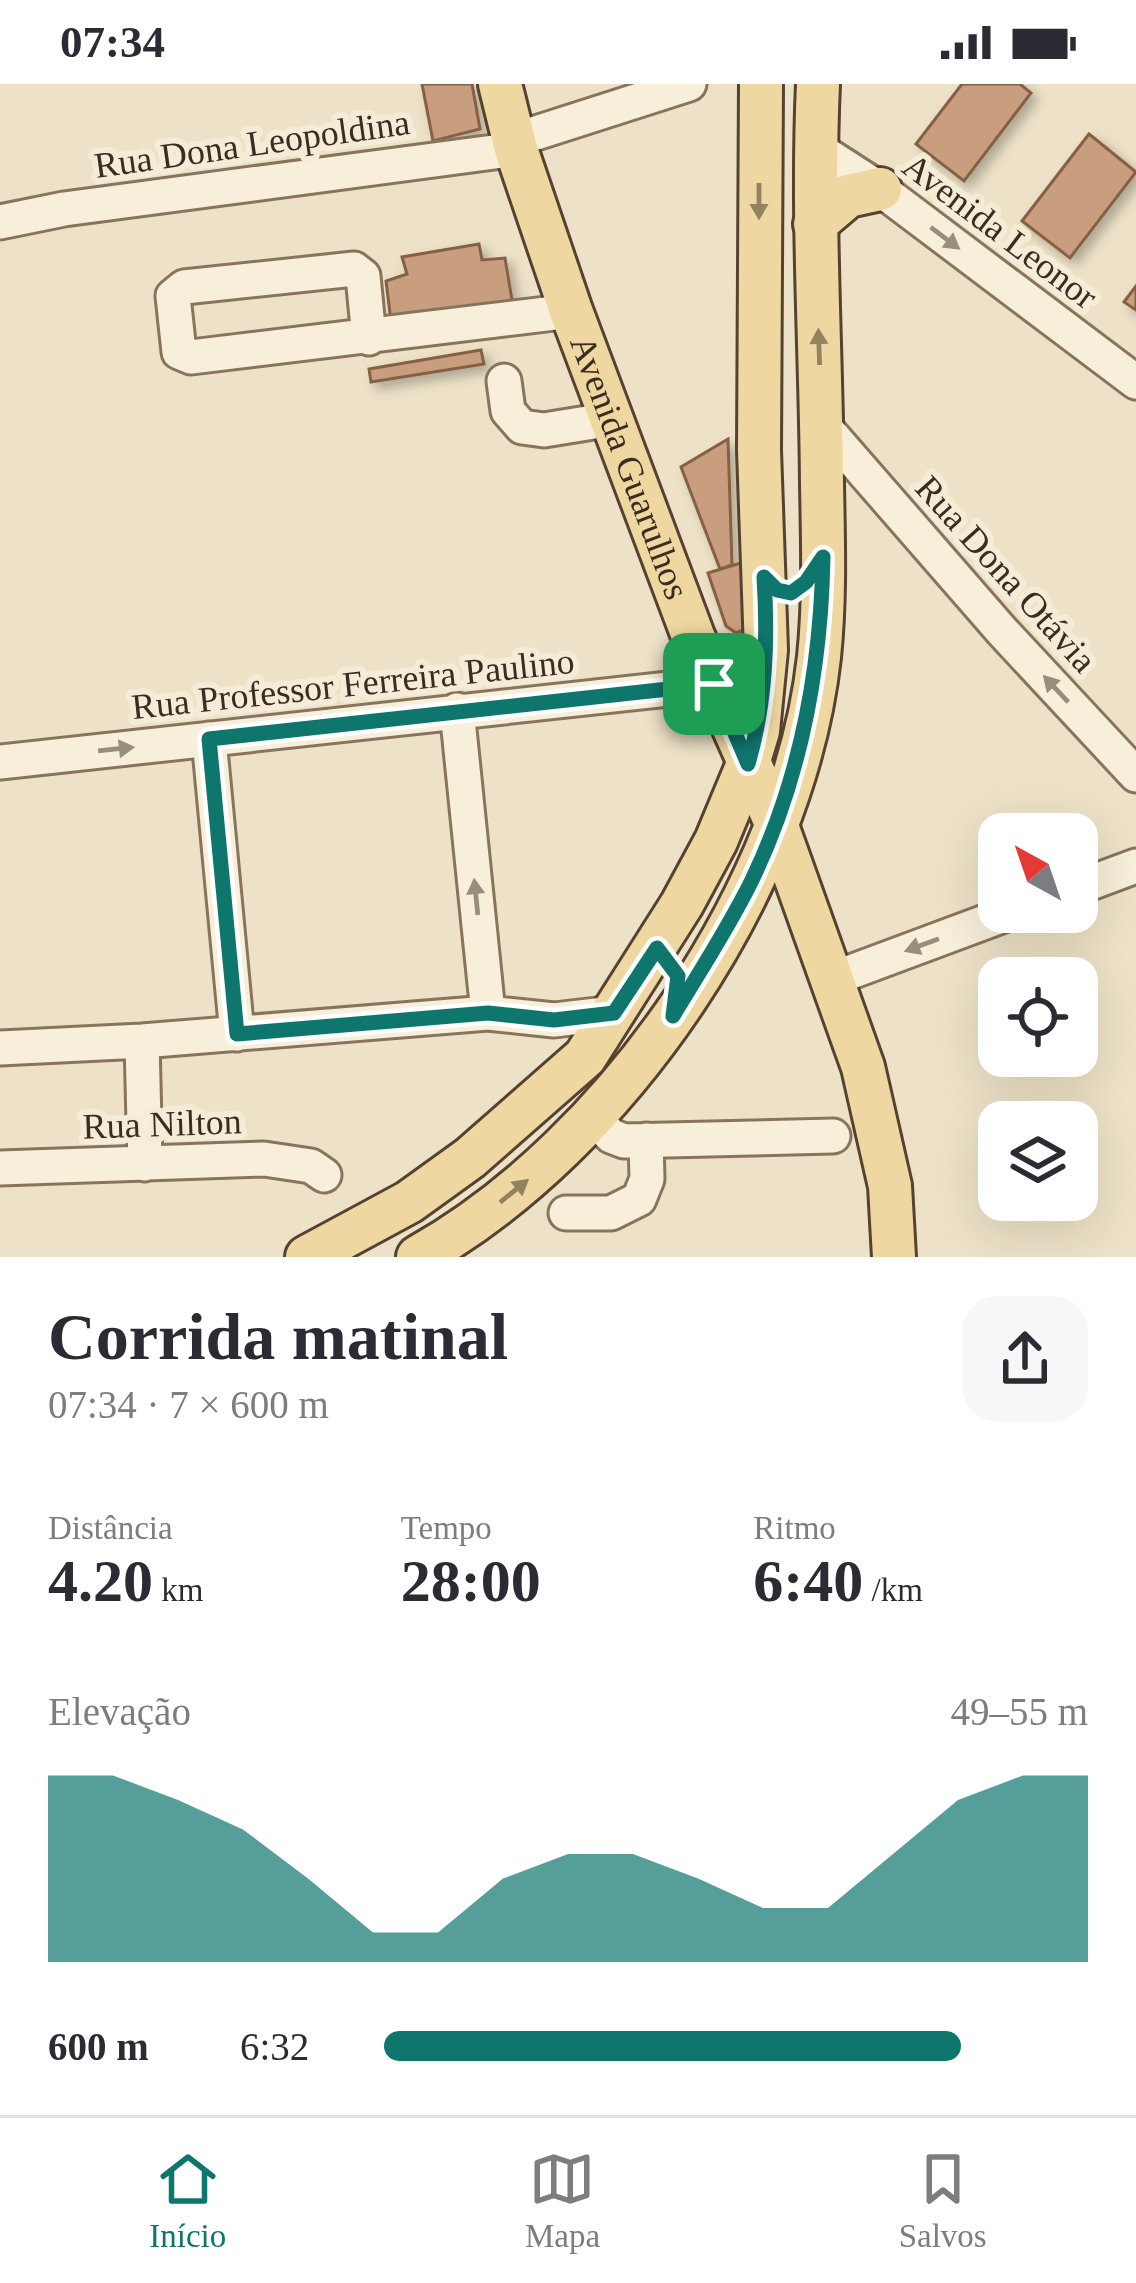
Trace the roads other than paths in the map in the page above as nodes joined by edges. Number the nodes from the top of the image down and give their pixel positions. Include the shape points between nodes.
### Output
1 (500, 84) edge
2 (688, 84) edge
3 (761, 84) edge
4 (782, 84) edge
5 (818, 84) edge
6 (526, 141) junction
7 (815, 147) junction
8 (880, 189) junction
9 (0, 222) edge
10 (815, 224) junction
11 (571, 311) junction
12 (369, 338) junction
13 (504, 381) dead end
14 (1136, 382) edge
15 (611, 418) junction
16 (821, 423) junction
17 (823, 557) junction
18 (764, 577) junction
19 (714, 684) junction
20 (457, 710) junction
21 (209, 739) junction
22 (0, 762) edge
23 (748, 764) junction
24 (1136, 775) edge
25 (716, 842) junction
26 (778, 847) junction
27 (1136, 866) edge
28 (1098, 880) edge
29 (978, 925) edge
30 (657, 948) junction
31 (832, 979) junction
32 (488, 1013) junction
33 (614, 1013) junction
34 (673, 1016) junction
35 (554, 1020) junction
36 (237, 1034) junction
37 (142, 1041) junction
38 (0, 1048) edge
39 (585, 1057) junction
40 (594, 1117) junction
41 (833, 1136) dead end
42 (646, 1140) junction
43 (145, 1164) junction
44 (0, 1168) edge
45 (324, 1175) dead end
46 (566, 1213) dead end
47 (425, 1255) edge
48 (307, 1257) edge
49 (894, 1257) edge

1 - 6 main road, Avenida Guarulhos
2 - 6 street, Rua Dona Leopoldina
3 -> 18 main road
4 - 7 main road
5 - 7 main road
6 - 9 street, Rua Dona Leopoldina
6 - 11 main road, Avenida Guarulhos
7 - 8 street, Avenida Leonor
7 - 10 main road
8 - 10 main road via 848,196
8 -> 14 street, Avenida Leonor
16 -> 10 main road
11 - 12 street
11 - 15 main road, Avenida Guarulhos
12 - 12 street via 187,356 179,352 173,296 184,287 354,269 363,276
13 - 15 street via 508,411 522,427
15 - 19 main road, Avenida Guarulhos
16 - 17 main road
24 -> 16 street, Rua Dona Otávia
17 - 18 main road via 791,593
17 - 26 main road via 813,692
18 - 23 main road via 765,667
19 - 20 street, Rua Professor Ferreira Paulino
19 - 23 main road, Avenida Guarulhos
20 - 21 street, Rua Professor Ferreira Paulino
32 -> 20 street
22 -> 21 street, Rua Professor Ferreira Paulino
21 - 36 street
23 - 25 main road
23 - 26 main road, Avenida Guarulhos
25 - 26 main road
25 - 30 main road
26 - 31 main road, Avenida Guarulhos
26 - 34 main road
27 - 28 street
29 -> 31 street
30 - 33 main road
30 - 34 main road via 678,976
31 - 49 main road, Avenida Guarulhos via 881,1136
32 - 35 street
32 - 36 street
33 - 35 street
33 - 39 main road
34 - 40 main road
35 - 39 street via 577,1037
36 - 37 street
37 - 38 street
37 - 43 street
39 - 48 main road via 425,1191
40 - 42 street via 610,1136
47 -> 40 main road via 509,1196
41 - 42 street
42 - 46 street via 639,1199 610,1213
43 - 44 street, Rua Nilton
43 - 45 street, Rua Nilton via 264,1159

